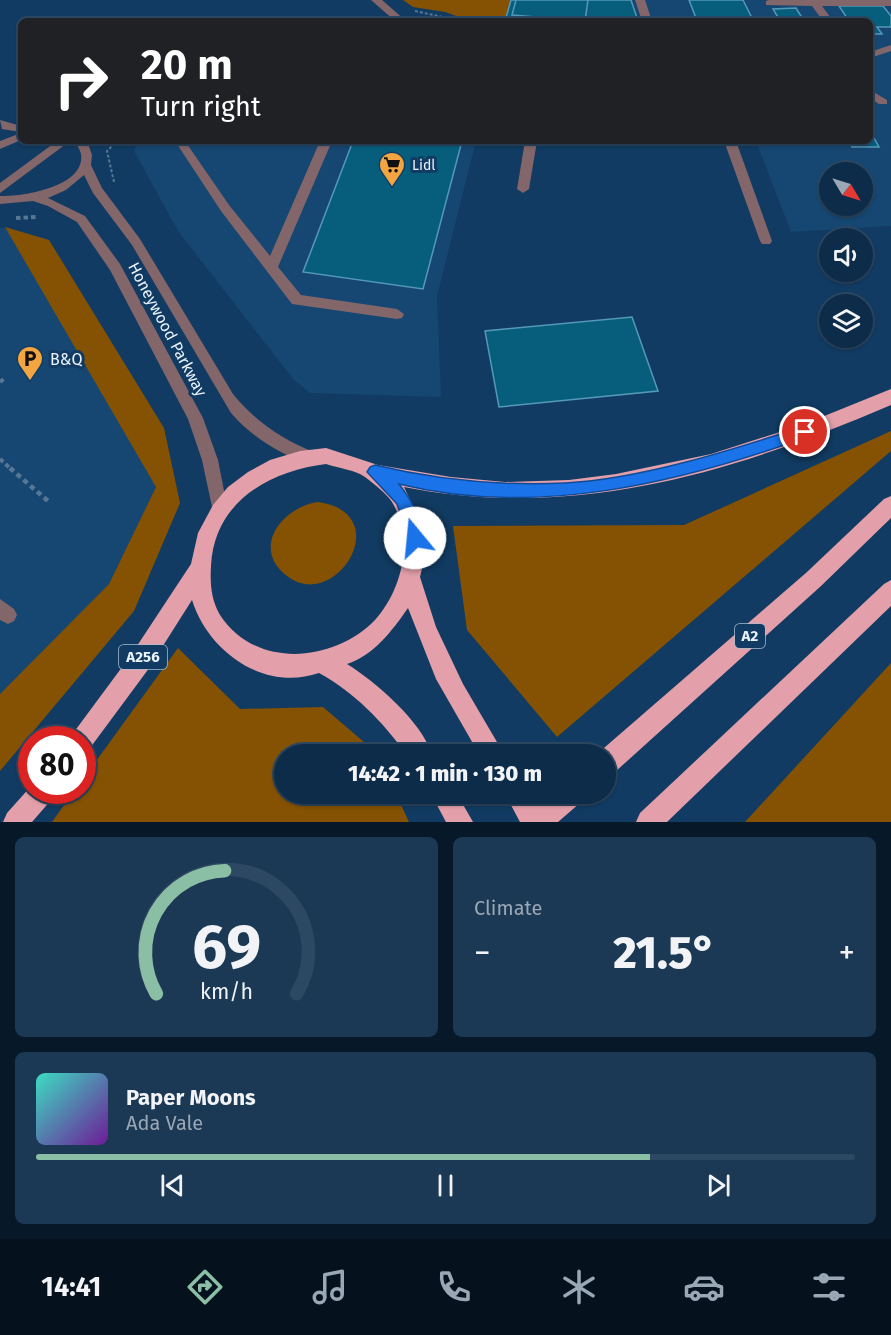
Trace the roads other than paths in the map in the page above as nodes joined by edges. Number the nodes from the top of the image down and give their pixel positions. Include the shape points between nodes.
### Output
1 (376, 0) edge
2 (640, 0) edge
3 (769, 3) dead end
4 (815, 3) junction
5 (891, 3) edge
6 (397, 18) edge
7 (646, 18) edge
8 (826, 18) edge
9 (891, 48) edge
10 (873, 54) edge
11 (873, 95) edge
12 (883, 102) dead end
13 (0, 123) edge
14 (18, 129) edge
15 (18, 137) edge
16 (60, 144) edge
17 (83, 144) edge
18 (96, 144) edge
19 (181, 144) edge
20 (325, 144) edge
21 (530, 144) edge
22 (731, 144) edge
23 (0, 145) edge
24 (86, 162) junction
25 (0, 189) edge
26 (523, 189) dead end
27 (36, 198) junction
28 (0, 200) edge
29 (766, 241) dead end
30 (272, 269) junction
31 (398, 314) dead end
32 (891, 397) edge
33 (308, 457) junction
34 (375, 472) junction
35 (891, 505) edge
36 (220, 511) junction
37 (199, 570) junction
38 (411, 581) junction
39 (891, 591) edge
40 (322, 663) junction
41 (92, 726) edge
42 (413, 744) edge
43 (486, 744) edge
44 (616, 753) edge
45 (31, 804) edge
46 (449, 804) edge
47 (524, 804) edge
48 (559, 804) edge
49 (16, 822) edge
50 (460, 822) edge
51 (537, 822) edge
52 (649, 822) edge

1 - 6 street
2 - 7 street
3 - 4 street
4 - 5 street
4 - 8 street
9 - 10 street
11 - 12 street
13 - 14 street
15 - 23 street
16 - 25 street
17 - 24 street, Honeywood Parkway
18 - 24 street
19 - 30 street
20 - 30 street
21 - 26 street
22 - 29 street
24 - 27 street via 67,185
24 - 33 street, Honeywood Parkway via 97,190 136,242 240,415 272,441
27 - 28 street
27 - 36 street, Honeywood Parkway via 52,202 81,219 115,267 195,418 210,460
30 - 31 street via 297,300
32 - 34 highway via 743,452 608,484 545,491 486,490
33 - 34 highway via 343,458
33 - 36 highway via 274,465 259,474 231,496
34 - 38 highway via 390,484 411,517 415,538
35 - 44 highway, A2 via 814,579
36 - 37 highway via 205,539
37 - 40 highway via 205,608 226,639 242,652 279,666
37 - 41 highway, A256
38 - 40 highway via 404,600 378,633 352,651
38 - 43 highway via 430,644 453,693
39 - 52 highway
40 - 42 highway via 373,696
45 - 49 highway
46 - 50 highway
47 - 51 highway
48 - 51 highway

